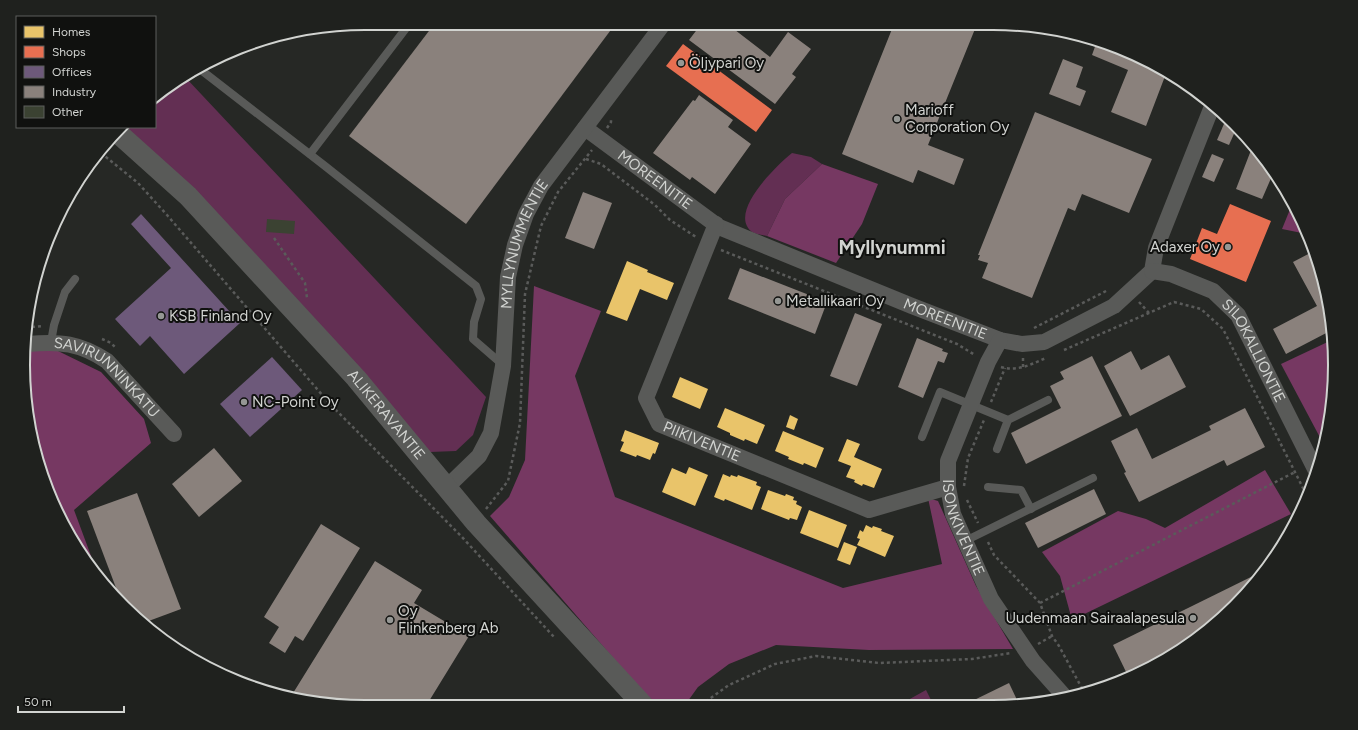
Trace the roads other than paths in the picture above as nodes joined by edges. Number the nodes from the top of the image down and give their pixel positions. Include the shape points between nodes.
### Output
1 (405, 30) edge
2 (659, 30) edge
3 (203, 72) edge
4 (1211, 110) edge
5 (585, 128) junction
6 (121, 136) edge
7 (310, 154) junction
8 (716, 224) junction
9 (1152, 271) junction
10 (76, 279) dead end
11 (1000, 340) junction
12 (51, 342) junction
13 (31, 344) edge
14 (504, 366) junction
15 (1048, 400) dead end
16 (971, 405) junction
17 (1008, 420) junction
18 (174, 434) dead end
19 (922, 437) dead end
20 (997, 449) dead end
21 (1313, 465) edge
22 (1093, 478) dead end
23 (948, 487) junction
24 (988, 487) dead end
25 (446, 488) junction
26 (1031, 509) junction
27 (965, 542) junction
28 (1062, 693) edge
29 (638, 700) edge

1 - 7 lane
2 - 5 street, MYLLYNUMMENTIE
3 - 7 lane
4 - 9 street via 1156,248
5 - 8 street, MOREENITIE
5 - 14 street, MYLLYNUMMENTIE via 541,186 526,214 515,245 508,277
6 - 25 street, ALIKERAVANTIE via 188,196 298,315 356,378
7 - 14 lane via 476,286 481,299 474,322 473,339
8 - 11 street, MOREENITIE
8 - 23 street, PIIKIVENTIE via 646,398 659,424 870,510
9 - 11 street, MOREENITIE via 1114,306 1044,342 1022,344
9 - 21 street, SILOKALLIONTIE via 1171,274 1213,291 1238,315
10 - 12 lane via 65,292
11 - 16 street, ISONKIVENTIE
12 - 13 street, SAVIRUNNINKATU
12 - 18 street, SAVIRUNNINKATU via 94,352 107,361
14 - 25 street, MYLLYNUMMENTIE via 491,433 479,456
15 - 17 lane
16 - 17 lane
16 - 19 lane via 940,392
16 - 23 street, ISONKIVENTIE via 948,461
17 - 20 lane
22 - 26 lane
23 - 27 street, ISONKIVENTIE via 953,514
24 - 26 lane via 1021,490
25 - 29 street, ALIKERAVANTIE
26 - 27 lane
27 - 28 street, ISONKIVENTIE via 991,599 1026,652

